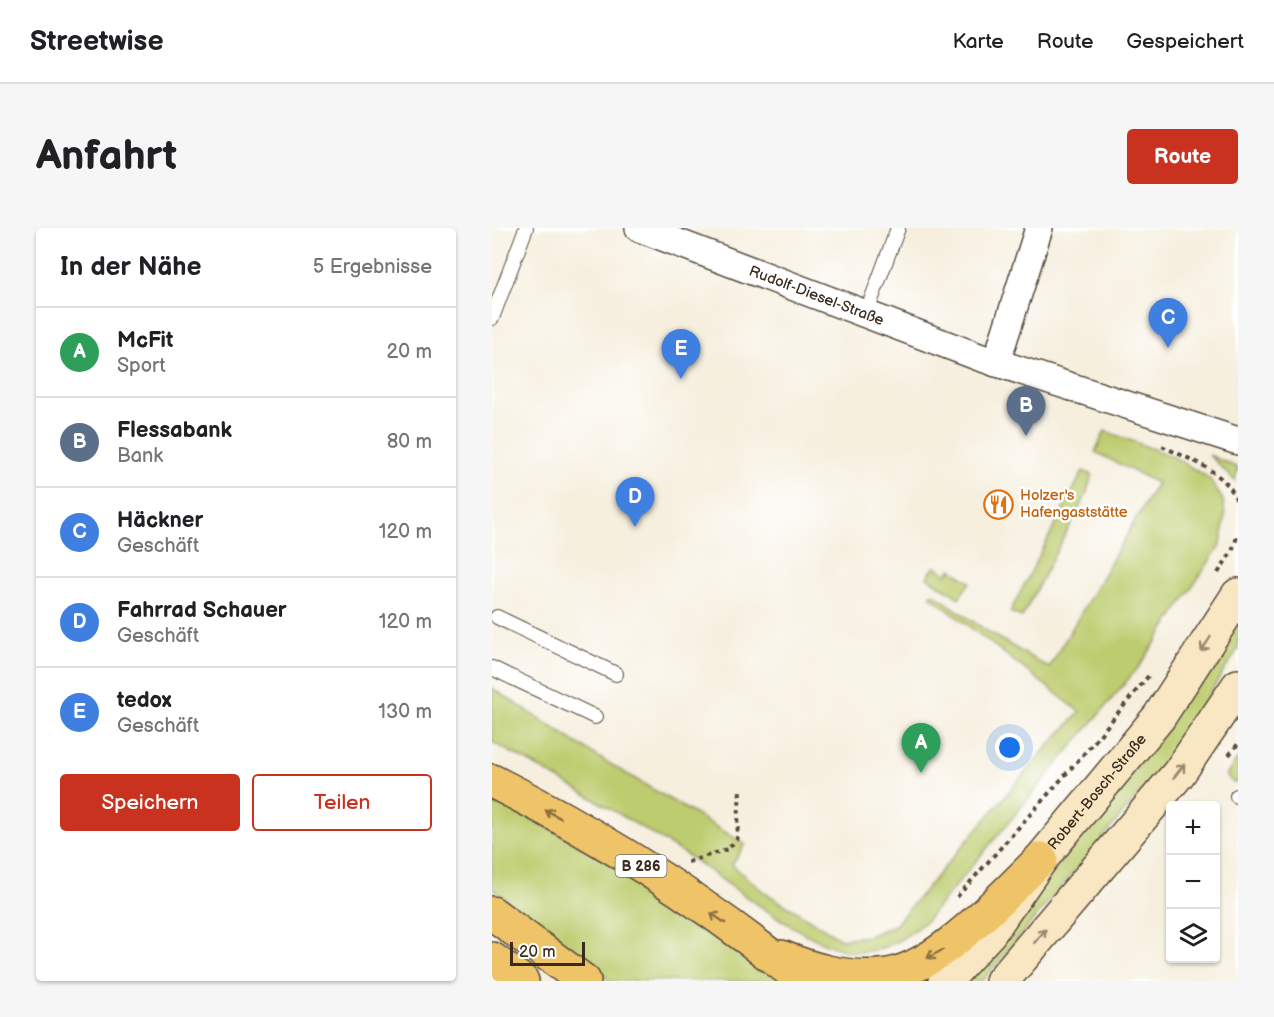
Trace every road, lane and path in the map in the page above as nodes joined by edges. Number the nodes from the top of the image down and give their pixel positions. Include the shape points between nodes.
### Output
1 (526, 228) edge
2 (639, 228) edge
3 (898, 228) edge
4 (1039, 228) edge
5 (866, 314) junction
6 (492, 318) edge
7 (996, 363) junction
8 (1238, 441) edge
9 (1153, 442) dead end
10 (1238, 505) edge
11 (1238, 534) edge
12 (1226, 587) edge
13 (497, 617) dead end
14 (492, 668) edge
15 (1154, 669) dead end
16 (616, 674) dead end
17 (1238, 686) edge
18 (595, 717) dead end
19 (492, 781) edge
20 (740, 790) dead end
21 (1041, 860) junction
22 (680, 866) dead end
23 (950, 905) dead end
24 (492, 913) edge
25 (766, 951) junction
26 (492, 959) edge
27 (522, 981) edge
28 (584, 981) edge
29 (803, 981) edge
30 (945, 981) edge
31 (1002, 981) edge

1 - 6 lane
2 - 5 street, Rudolf-Diesel-Straße
3 - 5 lane
4 - 7 street
5 - 7 street, Rudolf-Diesel-Straße
7 - 8 street, Rudolf-Diesel-Straße
9 - 10 path via 1211,470
11 - 12 path
12 -> 21 street, Robert-Bosch-Straße via 1158,717
13 - 16 lane
14 - 18 lane
15 - 23 path
31 -> 17 street via 1179,773
25 -> 19 highway, B 286 via 611,847
20 - 22 path via 737,839 728,849
21 -> 25 highway, B 286 via 945,949 882,976 839,975
21 - 30 street, Robert-Bosch-Straße via 990,932
24 - 28 highway
25 - 29 highway, B 286
26 - 27 highway

